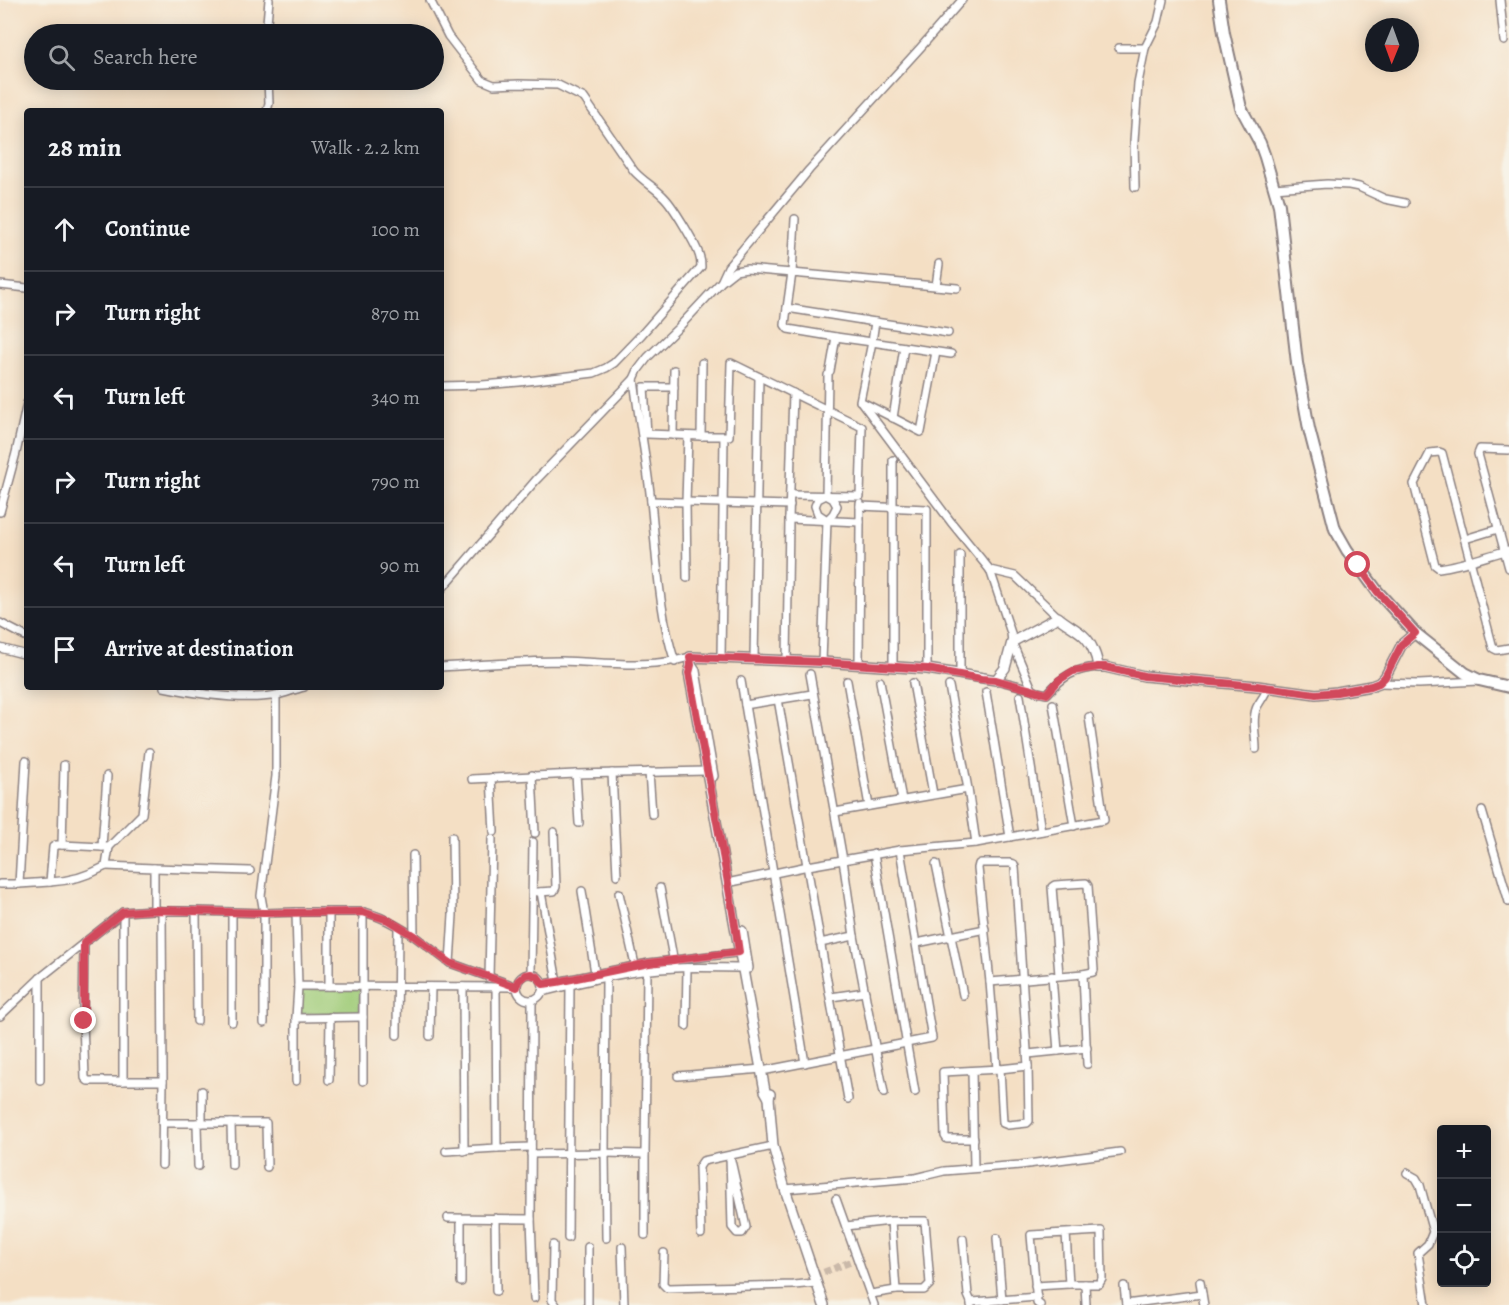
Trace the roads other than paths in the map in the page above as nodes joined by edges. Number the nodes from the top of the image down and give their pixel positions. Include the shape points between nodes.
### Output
1 (269, 0) edge
2 (430, 0) edge
3 (962, 0) edge
4 (1163, 0) edge
5 (1219, 0) edge
6 (1500, 0) edge
7 (267, 24) edge
8 (442, 24) edge
9 (444, 28) edge
10 (1504, 41) dead end
11 (1119, 48) dead end
12 (1145, 48) junction
13 (268, 90) edge
14 (268, 108) edge
15 (1134, 186) dead end
16 (1274, 188) junction
17 (1406, 203) dead end
18 (795, 219) dead end
19 (939, 264) dead end
20 (792, 273) junction
21 (721, 282) junction
22 (0, 285) edge
23 (936, 286) junction
24 (24, 288) edge
25 (957, 288) dead end
26 (787, 308) junction
27 (875, 322) junction
28 (948, 333) dead end
29 (836, 337) junction
30 (872, 342) junction
31 (904, 347) junction
32 (936, 352) junction
33 (951, 354) dead end
34 (702, 363) dead end
35 (674, 370) dead end
36 (759, 377) junction
37 (634, 379) junction
38 (444, 386) edge
39 (674, 387) junction
40 (793, 393) junction
41 (860, 401) junction
42 (827, 411) junction
43 (24, 417) edge
44 (893, 418) junction
45 (673, 435) junction
46 (688, 436) junction
47 (701, 436) junction
48 (724, 437) junction
49 (1509, 450) edge
50 (893, 460) dead end
51 (790, 495) junction
52 (826, 495) junction
53 (860, 496) junction
54 (651, 501) junction
55 (686, 502) junction
56 (723, 503) junction
57 (757, 504) junction
58 (790, 505) junction
59 (860, 507) junction
60 (892, 508) junction
61 (0, 512) edge
62 (789, 519) junction
63 (826, 520) junction
64 (860, 522) junction
65 (1498, 529) junction
66 (1465, 539) junction
67 (1507, 551) edge
68 (960, 555) dead end
69 (1470, 560) junction
70 (1509, 568) edge
71 (990, 570) junction
72 (687, 578) dead end
73 (444, 587) edge
74 (1058, 617) junction
75 (0, 623) edge
76 (1415, 633) junction
77 (24, 635) edge
78 (1012, 642) junction
79 (0, 648) edge
80 (1509, 648) edge
81 (24, 654) edge
82 (721, 658) junction
83 (754, 659) junction
84 (787, 660) junction
85 (691, 661) junction
86 (675, 662) junction
87 (822, 662) junction
88 (859, 664) junction
89 (444, 667) edge
90 (893, 667) junction
91 (1098, 667) junction
92 (927, 669) junction
93 (810, 674) dead end
94 (960, 674) junction
95 (996, 680) junction
96 (741, 681) dead end
97 (847, 681) dead end
98 (880, 681) dead end
99 (1481, 681) junction
100 (913, 683) dead end
101 (1379, 683) junction
102 (950, 686) dead end
103 (1509, 687) edge
104 (1268, 688) junction
105 (1032, 689) junction
106 (180, 690) edge
107 (294, 690) edge
108 (986, 692) dead end
109 (812, 694) junction
110 (276, 695) junction
111 (1020, 696) dead end
112 (778, 699) junction
113 (1053, 704) dead end
114 (745, 705) junction
115 (1089, 717) dead end
116 (1257, 749) dead end
117 (149, 752) dead end
118 (26, 761) dead end
119 (64, 765) dead end
120 (706, 771) junction
121 (649, 772) junction
122 (612, 773) junction
123 (576, 774) junction
124 (107, 776) dead end
125 (532, 776) junction
126 (491, 778) junction
127 (471, 779) dead end
128 (968, 789) junction
129 (933, 794) junction
130 (902, 800) junction
131 (869, 806) junction
132 (1482, 811) dead end
133 (834, 812) junction
134 (652, 814) dead end
135 (579, 823) dead end
136 (1074, 826) junction
137 (1041, 831) junction
138 (554, 832) dead end
139 (535, 833) dead end
140 (452, 837) dead end
141 (1010, 837) junction
142 (533, 842) dead end
143 (976, 843) junction
144 (62, 845) junction
145 (106, 847) junction
146 (900, 850) junction
147 (874, 854) junction
148 (413, 855) dead end
149 (843, 860) junction
150 (936, 864) dead end
151 (106, 866) junction
152 (808, 866) junction
153 (154, 868) junction
154 (250, 871) dead end
155 (773, 873) junction
156 (617, 875) dead end
157 (50, 882) junction
158 (730, 883) junction
159 (0, 884) edge
160 (19, 884) junction
161 (660, 888) dead end
162 (582, 891) dead end
163 (532, 892) junction
164 (541, 892) junction
165 (619, 893) dead end
166 (1509, 902) edge
167 (158, 910) junction
168 (196, 911) junction
169 (123, 912) junction
170 (232, 912) junction
171 (296, 912) junction
172 (330, 912) junction
173 (363, 912) junction
174 (264, 913) junction
175 (398, 927) junction
176 (985, 929) junction
177 (414, 936) junction
178 (854, 936) junction
179 (951, 936) junction
180 (84, 943) junction
181 (820, 943) junction
182 (916, 943) junction
183 (742, 952) junction
184 (674, 960) junction
185 (450, 963) junction
186 (636, 965) junction
187 (675, 968) junction
188 (687, 968) junction
189 (746, 968) junction
190 (647, 971) junction
191 (596, 973) junction
192 (531, 974) junction
193 (1083, 974) junction
194 (1055, 976) junction
195 (606, 977) junction
196 (40, 978) junction
197 (489, 978) junction
198 (1023, 979) junction
199 (557, 982) junction
200 (990, 982) junction
201 (543, 984) junction
202 (570, 985) junction
203 (298, 986) junction
204 (329, 986) junction
205 (363, 986) junction
206 (397, 987) junction
207 (430, 987) junction
208 (463, 987) junction
209 (496, 987) junction
210 (517, 987) junction
211 (542, 992) junction
212 (865, 992) junction
213 (963, 995) dead end
214 (831, 997) junction
215 (532, 1000) junction
216 (0, 1016) edge
217 (330, 1017) junction
218 (363, 1017) junction
219 (296, 1018) junction
220 (197, 1021) dead end
221 (232, 1022) dead end
222 (264, 1023) dead end
223 (686, 1026) dead end
224 (397, 1035) dead end
225 (430, 1036) dead end
226 (906, 1043) junction
227 (1087, 1048) junction
228 (876, 1049) junction
229 (1058, 1051) junction
230 (1028, 1054) junction
231 (841, 1056) junction
232 (805, 1062) junction
233 (1087, 1064) dead end
234 (1028, 1066) junction
235 (998, 1069) junction
236 (765, 1070) junction
237 (972, 1071) junction
238 (678, 1076) dead end
239 (40, 1080) dead end
240 (329, 1080) dead end
241 (123, 1081) junction
242 (163, 1081) junction
243 (296, 1081) dead end
244 (363, 1081) dead end
245 (202, 1091) dead end
246 (915, 1092) dead end
247 (884, 1093) dead end
248 (848, 1099) dead end
249 (162, 1123) junction
250 (200, 1123) junction
251 (231, 1123) junction
252 (974, 1138) junction
253 (773, 1146) junction
254 (497, 1148) junction
255 (464, 1150) junction
256 (446, 1151) dead end
257 (531, 1151) junction
258 (1120, 1152) dead end
259 (568, 1153) junction
260 (605, 1154) junction
261 (645, 1154) junction
262 (730, 1156) junction
263 (162, 1165) dead end
264 (232, 1165) dead end
265 (198, 1166) dead end
266 (267, 1167) dead end
267 (974, 1167) junction
268 (1407, 1173) dead end
269 (785, 1189) junction
270 (836, 1199) dead end
271 (448, 1218) dead end
272 (495, 1218) junction
273 (461, 1219) junction
274 (531, 1219) junction
275 (891, 1221) junction
276 (846, 1226) junction
277 (1066, 1233) junction
278 (701, 1234) dead end
279 (645, 1235) dead end
280 (568, 1238) dead end
281 (606, 1238) dead end
282 (997, 1238) dead end
283 (963, 1239) dead end
284 (553, 1245) dead end
285 (588, 1247) dead end
286 (622, 1247) dead end
287 (664, 1253) dead end
288 (461, 1282) dead end
289 (1200, 1282) dead end
290 (816, 1283) junction
291 (1069, 1284) junction
292 (1085, 1284) junction
293 (1035, 1286) junction
294 (1124, 1286) dead end
295 (896, 1290) junction
296 (496, 1291) dead end
297 (870, 1294) junction
298 (1202, 1294) junction
299 (534, 1298) dead end
300 (1002, 1300) junction
301 (1037, 1302) edge
302 (987, 1303) edge
303 (971, 1304) edge
304 (1126, 1304) edge
305 (1139, 1304) edge
306 (556, 1305) edge
307 (588, 1305) edge
308 (624, 1305) edge
309 (824, 1305) edge
310 (874, 1305) edge
311 (1086, 1305) edge
312 (1204, 1305) edge
313 (1426, 1305) edge

1 - 7 street
2 - 8 street
3 - 21 street via 809,170 728,267
4 - 12 street via 1158,22
5 - 16 main road via 1241,108 1260,143
6 - 10 street
9 - 38 street via 482,80 494,85 558,85 584,98 634,171 665,198 701,261 642,334 606,368 594,373 519,382
11 - 12 street
12 - 15 street via 1137,82
13 - 14 street
16 - 17 street via 1349,185
16 - 76 main road via 1297,363 1309,429 1335,529 1377,591
18 - 20 street
19 - 23 street
20 - 21 street via 741,269
20 - 23 street
20 - 26 street
21 - 37 street via 648,357
22 - 24 street
23 - 25 street
26 - 27 street
26 - 29 street via 784,325 788,329
27 - 28 street
27 - 30 street
29 - 30 street
29 - 42 street
30 - 31 street
30 - 41 street
31 - 32 street
31 - 44 street
32 - 33 street
32 - 44 street via 921,432
34 - 47 street
35 - 39 street
36 - 40 street
36 - 48 street via 731,363 729,436
36 - 57 street
37 - 54 street
37 - 73 street via 522,495
39 - 45 street
39 - 45 street via 644,387 647,434
40 - 42 street
40 - 51 street
41 - 44 street
41 - 71 street
42 - 52 street
42 - 53 street via 862,428
43 - 61 street
45 - 46 street
46 - 47 street
46 - 55 street
47 - 48 street
48 - 56 street
49 - 65 street via 1480,449 1478,454
50 - 60 street
51 - 52 street
51 - 58 street
52 - 53 street
52 - 63 street via 837,506
52 - 63 street via 814,506
53 - 59 street
54 - 55 street
54 - 86 street via 664,619
55 - 56 street
55 - 72 street
56 - 57 street
56 - 82 street
57 - 58 street
57 - 83 street
58 - 62 street
59 - 60 street
59 - 64 street
60 - 90 street
60 - 92 street via 927,508
62 - 63 street
62 - 84 street
63 - 64 street
63 - 87 street
64 - 88 street
65 - 66 street
65 - 67 street
66 - 69 street
66 - 69 street via 1442,453 1432,452 1414,484 1435,565 1444,568
67 - 69 street
67 - 70 street
68 - 94 street
69 - 80 street via 1492,648
71 - 74 street via 1015,576
71 - 78 street
74 - 78 street
74 - 91 street via 1084,635 1094,650
75 - 77 street
76 - 99 main road via 1453,665
76 - 101 street via 1402,644
78 - 95 street via 1005,668
78 - 105 street
79 - 81 street
82 - 83 street
82 - 85 street
83 - 84 street
84 - 87 street
85 - 86 street
85 - 120 street via 689,673
85 - 158 street
86 - 89 street via 561,661
87 - 88 street
88 - 90 street
90 - 92 street
91 - 104 street via 1144,676
91 - 105 street via 1073,671 1047,694
92 - 94 street
93 - 109 street
94 - 95 street
95 - 105 street
96 - 114 street
97 - 131 street
98 - 130 street
99 - 101 street
99 - 103 main road
100 - 129 street
101 - 104 street via 1316,694
102 - 128 street
104 - 116 street via 1255,713
106 - 110 street via 256,697
107 - 110 street
108 - 141 street
109 - 112 street
109 - 133 street
110 - 174 street via 276,776 261,896
111 - 137 street
112 - 114 street
112 - 152 street
113 - 136 street
114 - 155 street
115 - 136 street via 1104,820
117 - 145 street via 142,814
118 - 160 street
119 - 144 street
120 - 121 street
120 - 158 street
121 - 122 street
121 - 134 street
122 - 123 street
122 - 156 street
123 - 125 street
123 - 135 street
124 - 145 street
125 - 126 street
125 - 139 street
126 - 127 street
126 - 197 street
128 - 129 street
128 - 143 street
129 - 130 street
130 - 131 street
131 - 133 street
132 - 166 street
133 - 149 street
136 - 137 street
137 - 141 street
138 - 164 street via 556,887 554,891
140 - 185 street
141 - 143 street
142 - 163 street
143 - 146 street
144 - 145 street
144 - 157 street via 52,847
145 - 151 street
146 - 147 street
146 - 182 street
147 - 149 street
147 - 226 street
148 - 177 street
149 - 152 street
149 - 178 street
150 - 179 street
151 - 153 street
151 - 157 street via 73,880
152 - 155 street
152 - 181 street
153 - 154 street
153 - 167 street
155 - 158 street
155 - 232 street
157 - 160 street
158 - 183 street
159 - 160 street
161 - 184 street
162 - 191 street
163 - 164 street
163 - 192 street
164 - 199 street
165 - 186 street
167 - 168 street
167 - 169 street
167 - 242 street
168 - 170 street
168 - 220 street
169 - 180 street
169 - 241 street
170 - 174 street
170 - 221 street
171 - 172 street
171 - 174 street
171 - 203 street
172 - 173 street
172 - 204 street
173 - 175 street
173 - 205 street
174 - 222 street
175 - 177 street
175 - 206 street
176 - 179 street
176 - 198 street via 979,864 1014,864
176 - 200 street
177 - 185 street
178 - 181 street
178 - 212 street
179 - 182 street
179 - 213 street
180 - 196 street
180 - 241 street via 85,1078
181 - 214 street
182 - 226 street via 932,1038
183 - 184 street
183 - 189 street
184 - 186 street
184 - 187 street
185 - 197 street
186 - 191 street
187 - 188 street
187 - 190 street
188 - 189 street
188 - 223 street
189 - 236 street
190 - 195 street
190 - 261 street
191 - 199 street
192 - 201 street
192 - 210 street via 518,981
193 - 194 street
193 - 194 street via 1094,970 1086,883 1052,887
193 - 227 street
194 - 198 street
194 - 229 street
195 - 202 street
195 - 260 street
196 - 216 street
196 - 239 street
197 - 210 street
198 - 200 street
198 - 230 street
199 - 201 street
200 - 235 street
201 - 211 street
202 - 211 street
202 - 259 street
203 - 204 street
203 - 219 street
204 - 205 street
205 - 206 street
205 - 218 street
206 - 207 street
206 - 224 street
207 - 208 street
207 - 225 street
208 - 209 street
208 - 255 street
209 - 210 street
209 - 254 street
210 - 215 street via 522,997
211 - 215 street
212 - 214 street
212 - 228 street
214 - 231 street
215 - 257 street
217 - 218 street
217 - 219 street
217 - 240 street
218 - 244 street
219 - 243 street
226 - 228 street
226 - 246 street
227 - 229 street
227 - 233 street
228 - 231 street
228 - 247 street
229 - 230 street
230 - 234 street
231 - 232 street
231 - 248 street
232 - 236 street
234 - 235 street
234 - 235 street via 1029,1120 1008,1125 1003,1123
235 - 237 street
236 - 238 street
236 - 253 street via 771,1090
237 - 252 street
237 - 252 street via 943,1072 945,1136
241 - 242 street
242 - 249 street
245 - 250 street
249 - 250 street
249 - 263 street
250 - 251 street
250 - 265 street
251 - 264 street
251 - 266 street via 266,1123
252 - 267 street
253 - 262 street
253 - 269 street
254 - 255 street
254 - 257 street
255 - 256 street
257 - 259 street
257 - 274 street
258 - 267 street
259 - 260 street
259 - 280 street
260 - 261 street
260 - 281 street
261 - 279 street
262 - 262 street via 746,1227 741,1223 732,1227
262 - 278 street via 703,1161 699,1167
267 - 269 street via 915,1178
268 - 313 street via 1420,1185 1433,1232 1428,1245 1418,1252
269 - 290 street
270 - 276 street
271 - 273 street
272 - 273 street
272 - 274 street
272 - 296 street
273 - 288 street
274 - 299 street
275 - 276 street
275 - 295 street
275 - 295 street via 925,1221 929,1263 928,1288
276 - 297 street
277 - 291 street
277 - 292 street via 1101,1231 1102,1279 1099,1284
277 - 293 street via 1031,1235
282 - 300 street
283 - 303 street
284 - 306 street via 552,1300
285 - 307 street
286 - 308 street
287 - 290 street via 663,1284 667,1288
289 - 298 street
290 - 309 street
291 - 292 street
291 - 293 street
292 - 311 street
293 - 301 street
294 - 304 street
295 - 297 street
297 - 310 street
298 - 305 street
298 - 312 street
300 - 301 street
300 - 302 street
302 - 303 street
304 - 305 street

